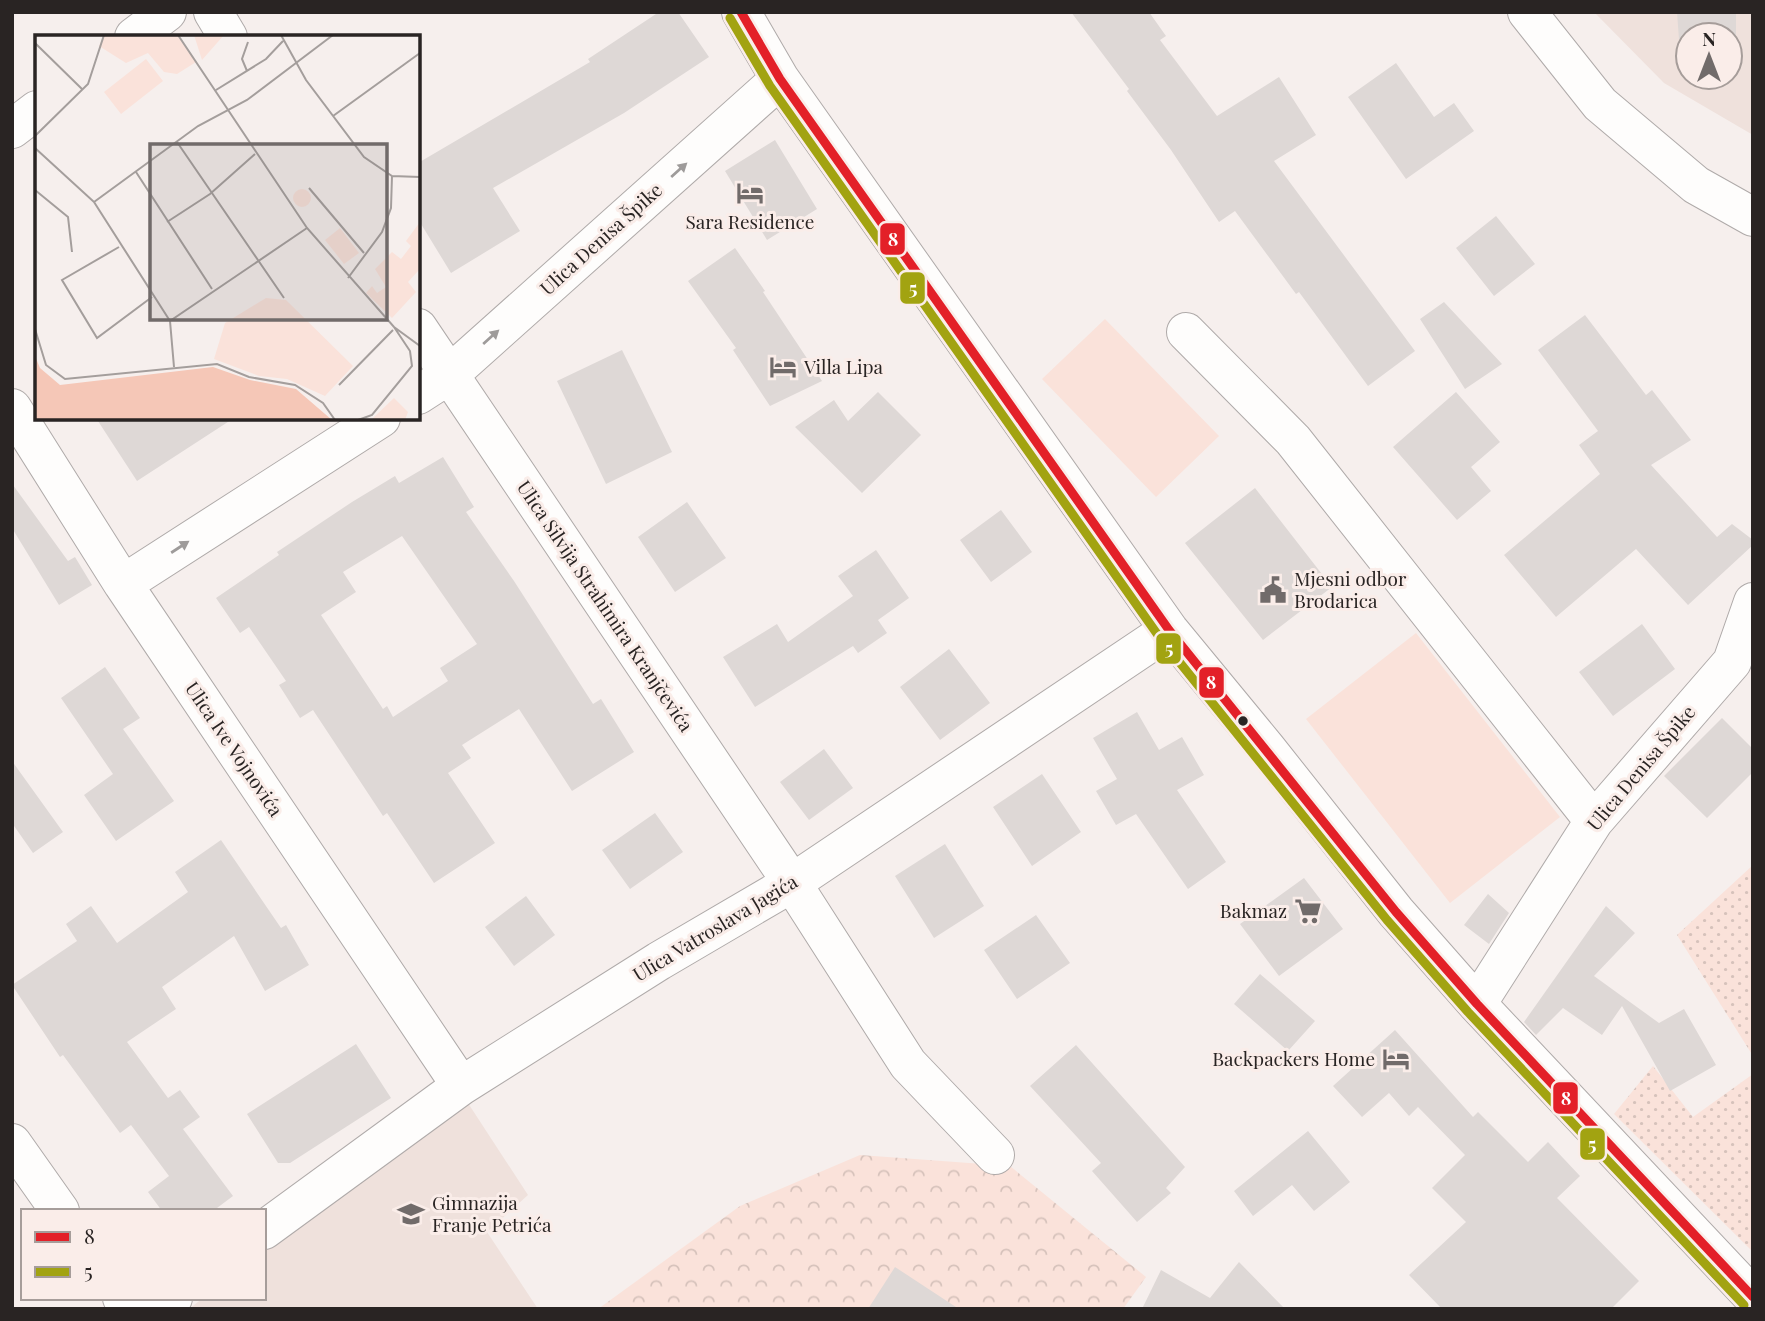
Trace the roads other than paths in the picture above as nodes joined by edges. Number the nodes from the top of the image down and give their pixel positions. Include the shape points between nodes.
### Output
1 (167, 12) edge
2 (212, 12) edge
3 (741, 12) edge
4 (1527, 12) edge
5 (137, 35) edge
6 (228, 35) edge
7 (780, 79) junction
8 (35, 112) edge
9 (12, 129) edge
10 (1753, 217) edge
11 (1186, 332) dead end
12 (420, 336) edge
13 (433, 385) edge
14 (12, 408) edge
15 (379, 420) edge
16 (123, 584) junction
17 (1753, 602) edge
18 (1169, 630) junction
19 (1594, 821) junction
20 (792, 883) junction
21 (1477, 1004) junction
22 (461, 1086) junction
23 (12, 1144) edge
24 (995, 1154) dead end
25 (59, 1209) edge
26 (266, 1229) edge
27 (1753, 1297) edge

1 - 5 street
2 - 6 street
3 - 7 street
4 - 10 street via 1600,104 1696,185
13 -> 7 street, Ulica Denisa Špike
7 - 18 street
8 - 9 street
11 - 19 street via 1293,440
12 - 13 street, Ulica Silvija Strahimira Kranjčevića
13 - 20 street, Ulica Silvija Strahimira Kranjčevića
14 - 16 street, Ulica Ive Vojnovića
16 -> 15 street
16 - 22 street, Ulica Ive Vojnovića
17 - 19 street, Ulica Denisa Špike via 1732,662
18 - 20 street, Ulica Vatroslava Jagića
18 - 21 street via 1396,912
19 - 21 street, Ulica Denisa Špike
20 - 22 street, Ulica Vatroslava Jagića
20 - 24 street, Ulica Silvija Strahimira Kranjčevića via 908,1064
21 - 27 street
22 - 26 street, Ulica Vatroslava Jagića
23 - 25 street

